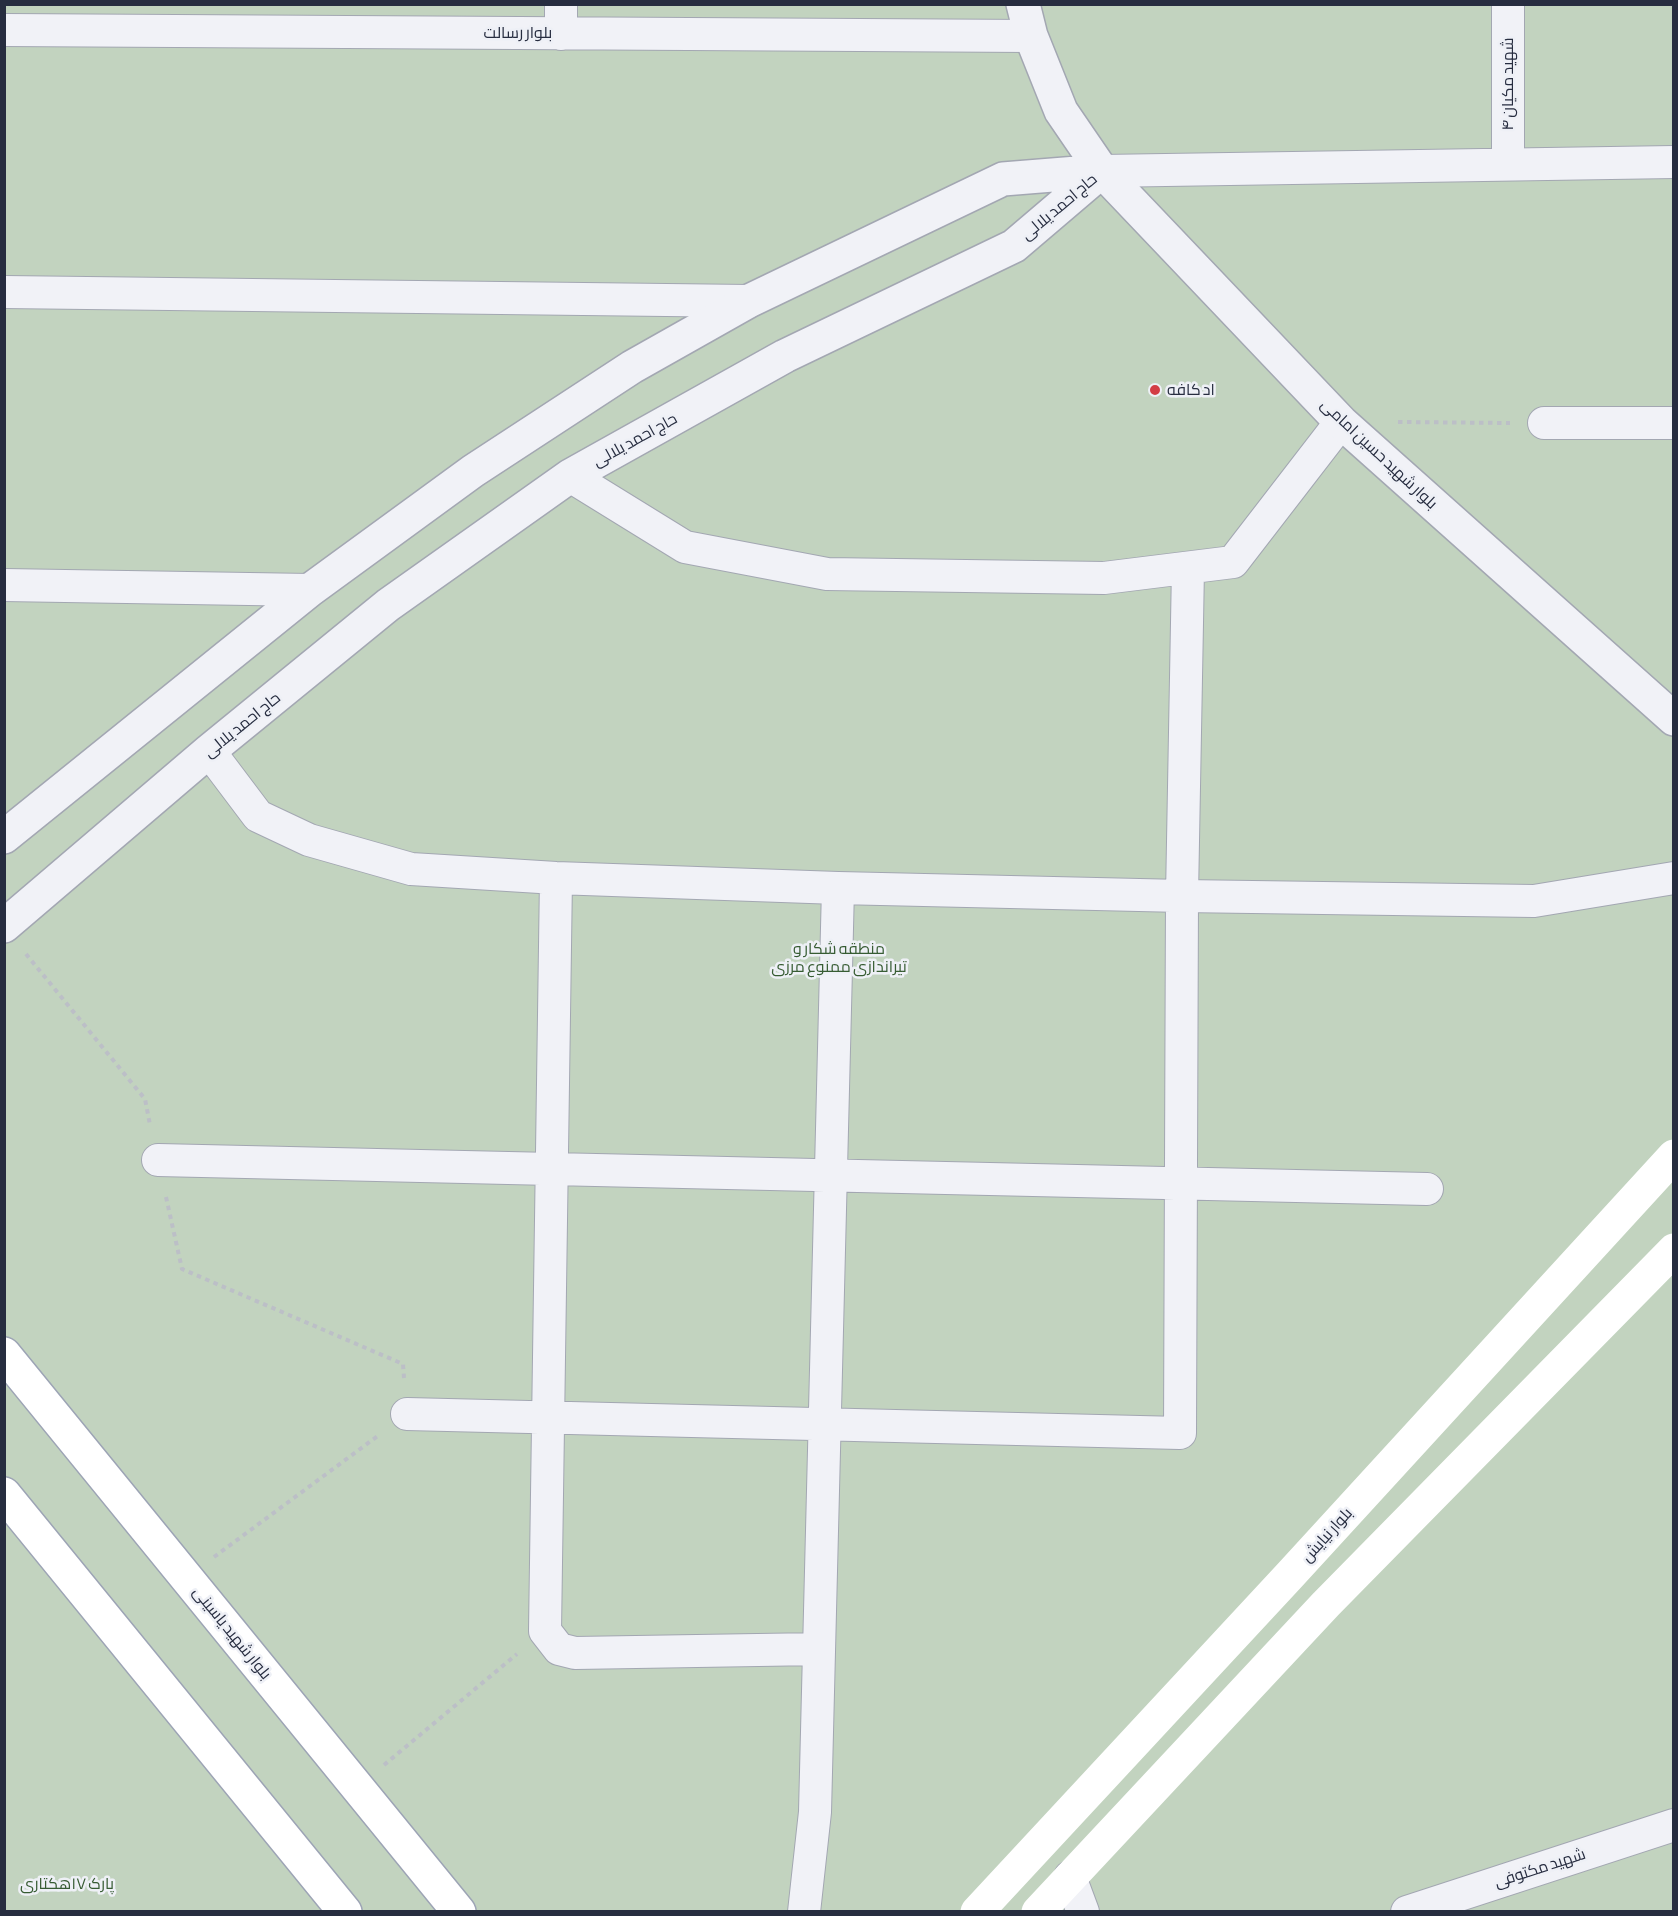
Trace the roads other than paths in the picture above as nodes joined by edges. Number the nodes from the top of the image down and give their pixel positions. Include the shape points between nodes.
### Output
1 (1023, 4) edge
2 (1508, 4) edge
3 (167, 18) edge
4 (561, 19) edge
5 (4, 30) edge
6 (1031, 36) junction
7 (1674, 162) edge
8 (1508, 164) junction
9 (1102, 171) junction
10 (4, 292) edge
11 (749, 301) junction
12 (1341, 422) junction
13 (1544, 423) road end
14 (1674, 423) edge
15 (570, 476) junction
16 (1188, 568) junction
17 (4, 585) edge
18 (310, 590) junction
19 (1674, 719) edge
20 (208, 751) junction
21 (4, 837) edge
22 (556, 878) junction
23 (1674, 878) edge
24 (838, 888) junction
25 (1182, 896) junction
26 (12, 936) edge
27 (1674, 1156) edge
28 (158, 1160) road end
29 (552, 1168) junction
30 (831, 1175) junction
31 (1181, 1183) junction
32 (1427, 1188) dead end
33 (1674, 1250) edge
34 (4, 1354) edge
35 (407, 1414) road end
36 (549, 1418) junction
37 (825, 1425) junction
38 (4, 1494) edge
39 (1290, 1575) junction
40 (1326, 1604) junction
41 (819, 1650) junction
42 (1218, 1653) junction
43 (1252, 1683) junction
44 (1674, 1825) edge
45 (1070, 1877) junction
46 (345, 1911) edge
47 (459, 1911) edge
48 (804, 1911) edge
49 (976, 1911) edge
50 (1038, 1911) edge
51 (1083, 1911) edge
52 (1407, 1911) edge

1 - 6 street, بلوار شهید حسین امامی
2 - 8 street, شهید مکیان ۴
3 - 4 street, بلوار رسالت
3 - 5 street, بلوار رسالت
4 - 6 street, بلوار رسالت
6 - 9 street, بلوار شهید حسین امامی via 1061,111
7 - 8 street
8 - 9 street
9 - 11 street, حاج احمد یلالی via 1004,179
9 - 12 street, بلوار شهید حسین امامی
9 - 15 street, حاج احمد یلالی via 1014,246 785,356
10 - 11 street
11 - 18 street, حاج احمد یلالی via 632,367 473,471
12 - 16 street via 1233,562
12 - 19 street, بلوار شهید حسین امامی
13 - 14 street
15 - 16 street via 685,547 827,574 1104,578
15 - 20 street, حاج احمد یلالی via 388,605
16 - 25 street
17 - 18 street
18 - 21 street, حاج احمد یلالی
20 - 22 street via 258,816 309,840 411,868
20 - 26 street, حاج احمد یلالی
22 - 24 street
22 - 29 street
23 - 25 street via 1534,901
24 - 25 street
24 - 30 street
25 - 31 street
27 - 39 main road, بلوار نیایش
28 - 29 street
29 - 30 street
29 - 36 street
30 - 31 street
30 - 37 street
31 - 32 street
31 - 37 street via 1180,1432
33 - 40 main road
34 - 47 main road, بلوار شهید یاسینی
35 - 36 street
36 - 37 street
36 - 41 street via 545,1631 559,1649 575,1653
37 - 41 street
38 - 46 main road
39 - 40 main road via 1303,1594
39 - 42 main road, بلوار نیایش
40 - 43 main road
41 - 48 street via 815,1812
42 - 43 main road via 1240,1663
42 - 49 main road, بلوار نیایش
43 - 45 main road
44 - 52 street, شهید مکتوفی
45 - 50 main road
45 - 51 street

